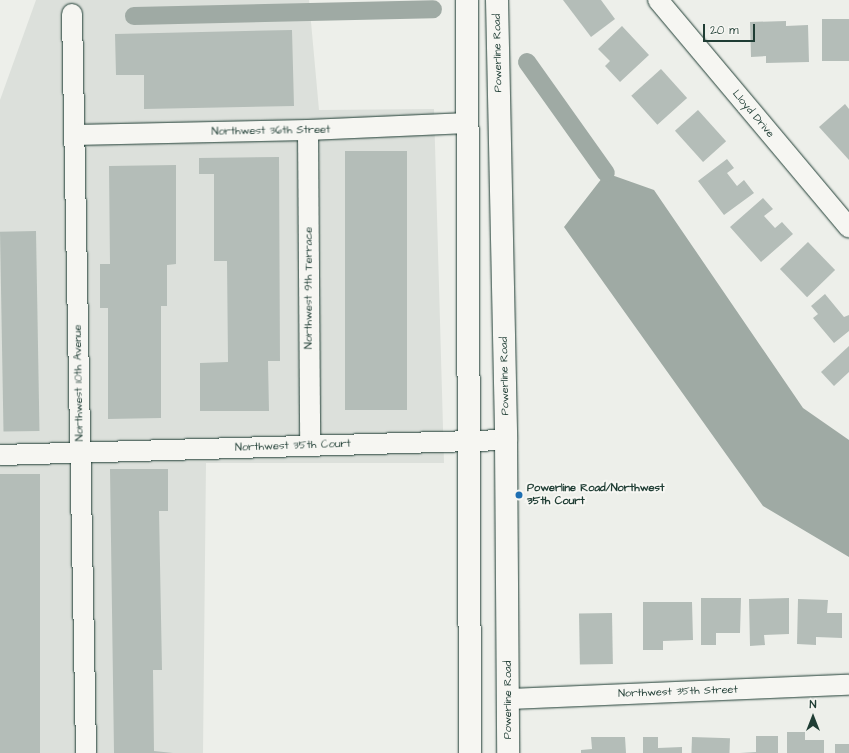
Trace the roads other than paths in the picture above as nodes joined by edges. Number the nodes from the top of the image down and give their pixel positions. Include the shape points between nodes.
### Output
1 (467, 0) edge
2 (497, 0) edge
3 (658, 0) edge
4 (72, 14) dead end
5 (468, 123) junction
6 (308, 130) junction
7 (74, 135) junction
8 (848, 225) edge
9 (467, 440) junction
10 (506, 440) junction
11 (310, 445) junction
12 (80, 454) junction
13 (0, 455) edge
14 (849, 685) edge
15 (508, 699) junction
16 (86, 753) edge
17 (470, 753) edge
18 (508, 753) edge

1 - 5 main road
2 - 10 main road, Powerline Road
3 - 8 street, Lloyd Drive
4 - 7 street, Northwest 10th Avenue
5 - 6 street, Northwest 36th Street
5 - 9 main road
6 - 7 street, Northwest 36th Street
6 - 11 street, Northwest 9th Terrace
7 - 12 street, Northwest 10th Avenue
9 - 10 street, Northwest 35th Court
9 - 11 street, Northwest 35th Court
9 - 17 main road
10 - 15 main road, Powerline Road
11 - 12 street, Northwest 35th Court
12 - 13 street, Northwest 35th Court
12 - 16 street, Northwest 10th Avenue
14 - 15 street, Northwest 35th Street
15 - 18 main road, Powerline Road

